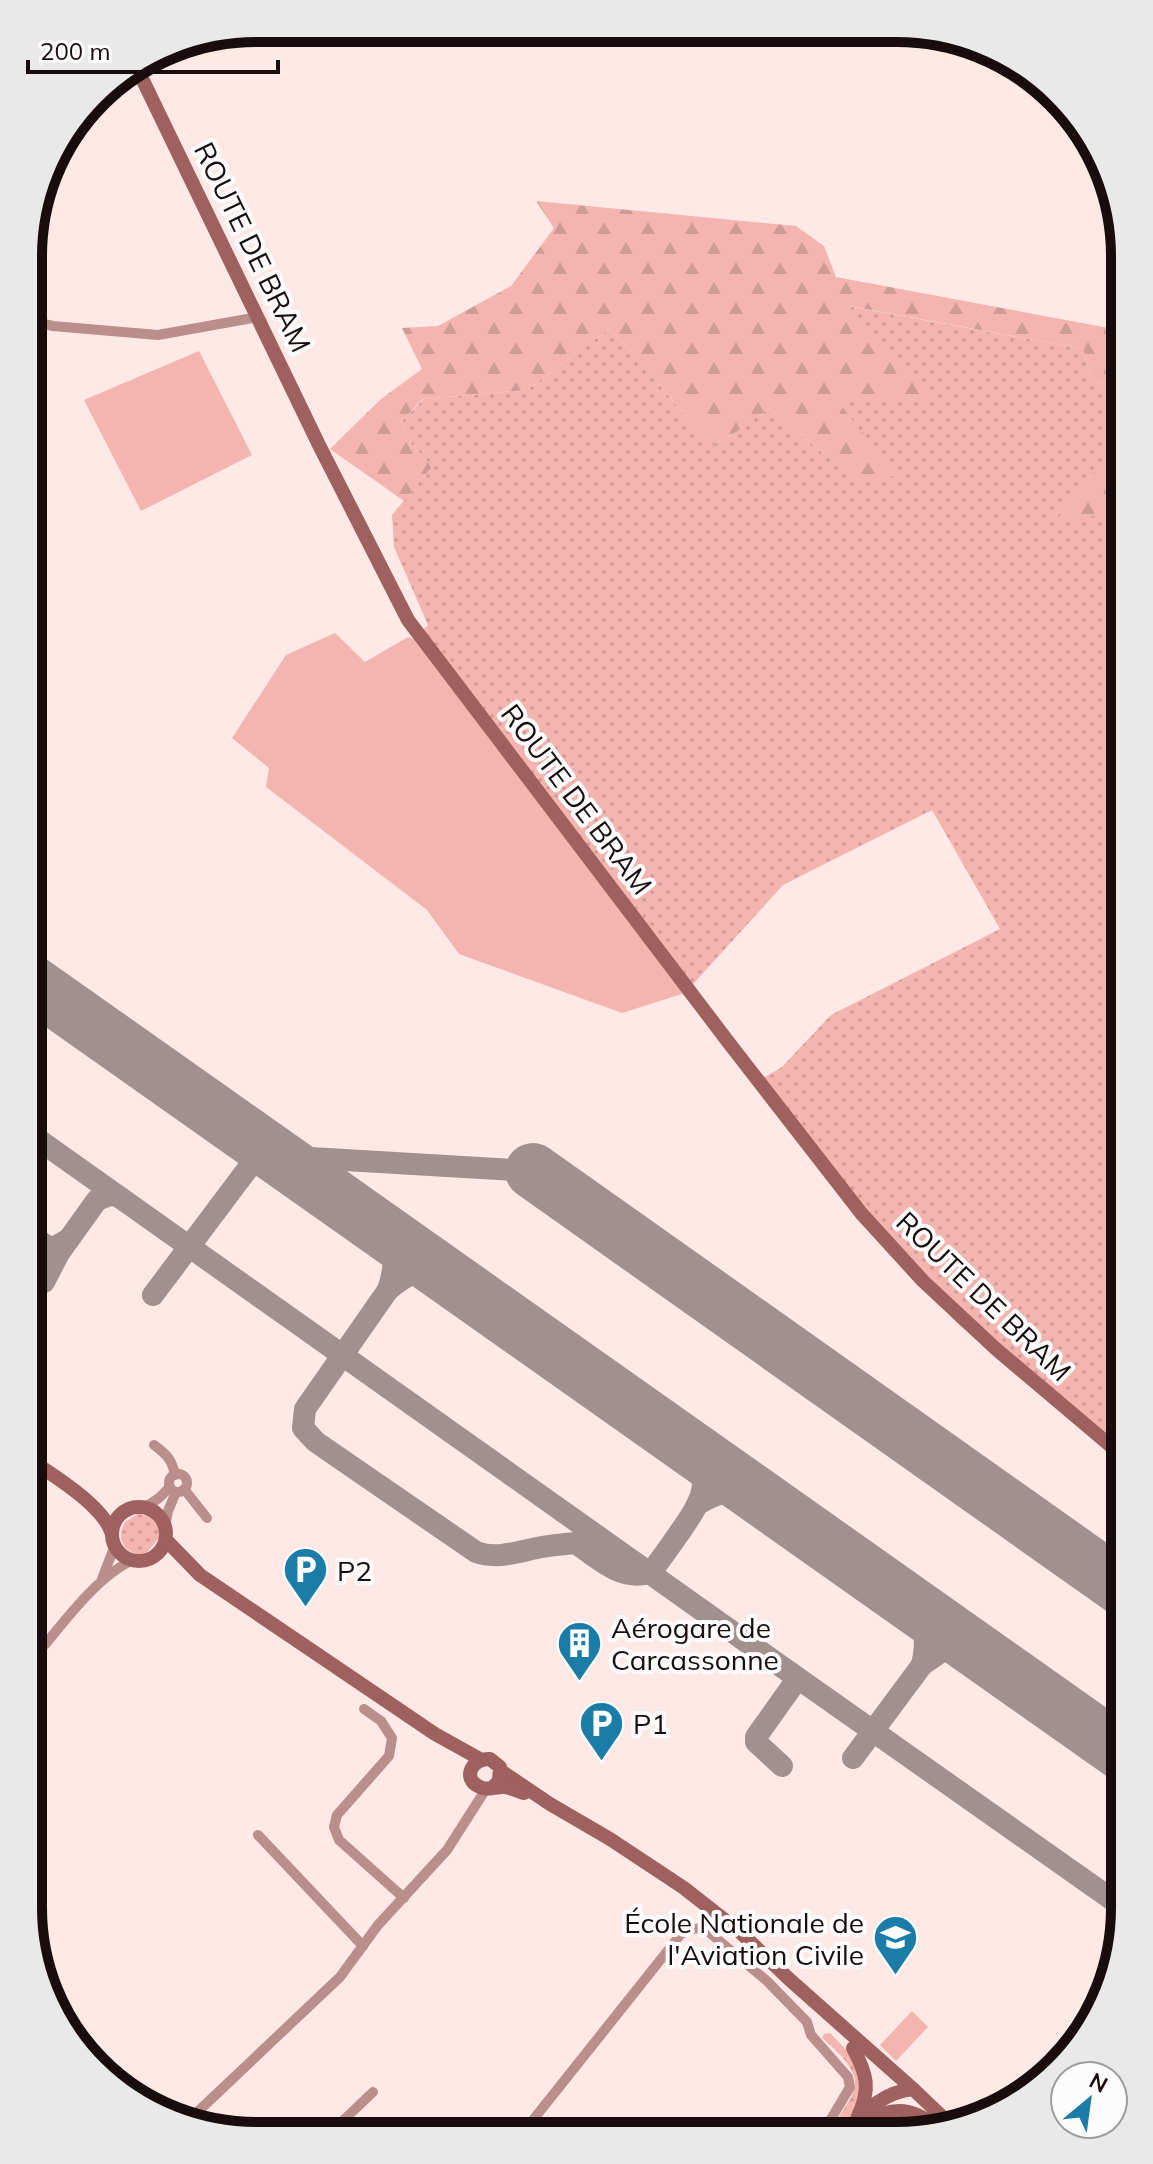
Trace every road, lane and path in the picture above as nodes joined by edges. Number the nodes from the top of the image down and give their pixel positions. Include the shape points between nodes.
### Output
1 (141, 76) edge
2 (258, 317) junction
3 (42, 324) edge
4 (154, 1445) dead end
5 (1111, 1446) edge
6 (42, 1468) edge
7 (70, 1486) junction
8 (177, 1489) junction
9 (144, 1508) junction
10 (127, 1510) junction
11 (207, 1518) dead end
12 (165, 1534) junction
13 (114, 1539) junction
14 (154, 1557) junction
15 (133, 1560) junction
16 (200, 1575) junction
17 (101, 1580) junction
18 (42, 1649) edge
19 (364, 1709) dead end
20 (501, 1771) junction
21 (481, 1777) junction
22 (550, 1804) junction
23 (258, 1835) dead end
24 (404, 1898) junction
25 (363, 1946) junction
26 (789, 1979) junction
27 (853, 2048) junction
28 (908, 2089) junction
29 (373, 2092) dead end
30 (877, 2104) junction
31 (920, 2104) junction
32 (196, 2114) edge
33 (936, 2118) edge
34 (938, 2118) edge
35 (928, 2119) edge
36 (342, 2122) edge
37 (531, 2122) edge
38 (829, 2122) edge
39 (854, 2122) edge
40 (856, 2122) edge
41 (866, 2122) edge

1 - 2 main road, ROUTE DE BRAM
2 - 3 street via 158,335
2 - 5 main road, ROUTE DE BRAM via 408,620 861,1213 923,1281
4 - 8 street via 173,1462 175,1475 185,1478 186,1484
6 - 7 main road
7 - 10 main road via 115,1510
7 - 13 main road via 96,1509
8 - 9 street
8 - 11 street
8 - 12 street
9 - 10 main road
9 - 12 main road via 157,1514
10 - 13 main road via 117,1520
12 - 14 main road
12 - 16 main road
13 - 15 main road via 119,1552
13 - 17 street
14 - 15 main road
14 - 16 main road
15 - 17 street
16 - 21 main road via 435,1734
17 - 18 street
19 - 24 street via 392,1738 389,1756 337,1815 334,1827 339,1840
20 - 21 main road via 499,1781
20 - 21 main road via 485,1758
20 - 22 main road
21 - 22 main road
21 - 24 street via 472,1808 447,1850
22 - 26 main road via 684,1888
23 - 25 street
24 - 25 street
25 - 32 street via 340,1977
26 - 27 main road
26 - 28 main road
27 - 28 main road
27 - 39 main road via 867,2088
28 - 30 main road
28 - 31 main road
28 - 34 main road
29 - 36 street
30 - 31 main road
30 - 40 main road
31 - 33 main road
35 - 41 main road via 896,2110
37 - 38 street via 681,1934 704,1928 807,2022 811,2035 848,2077 850,2087

